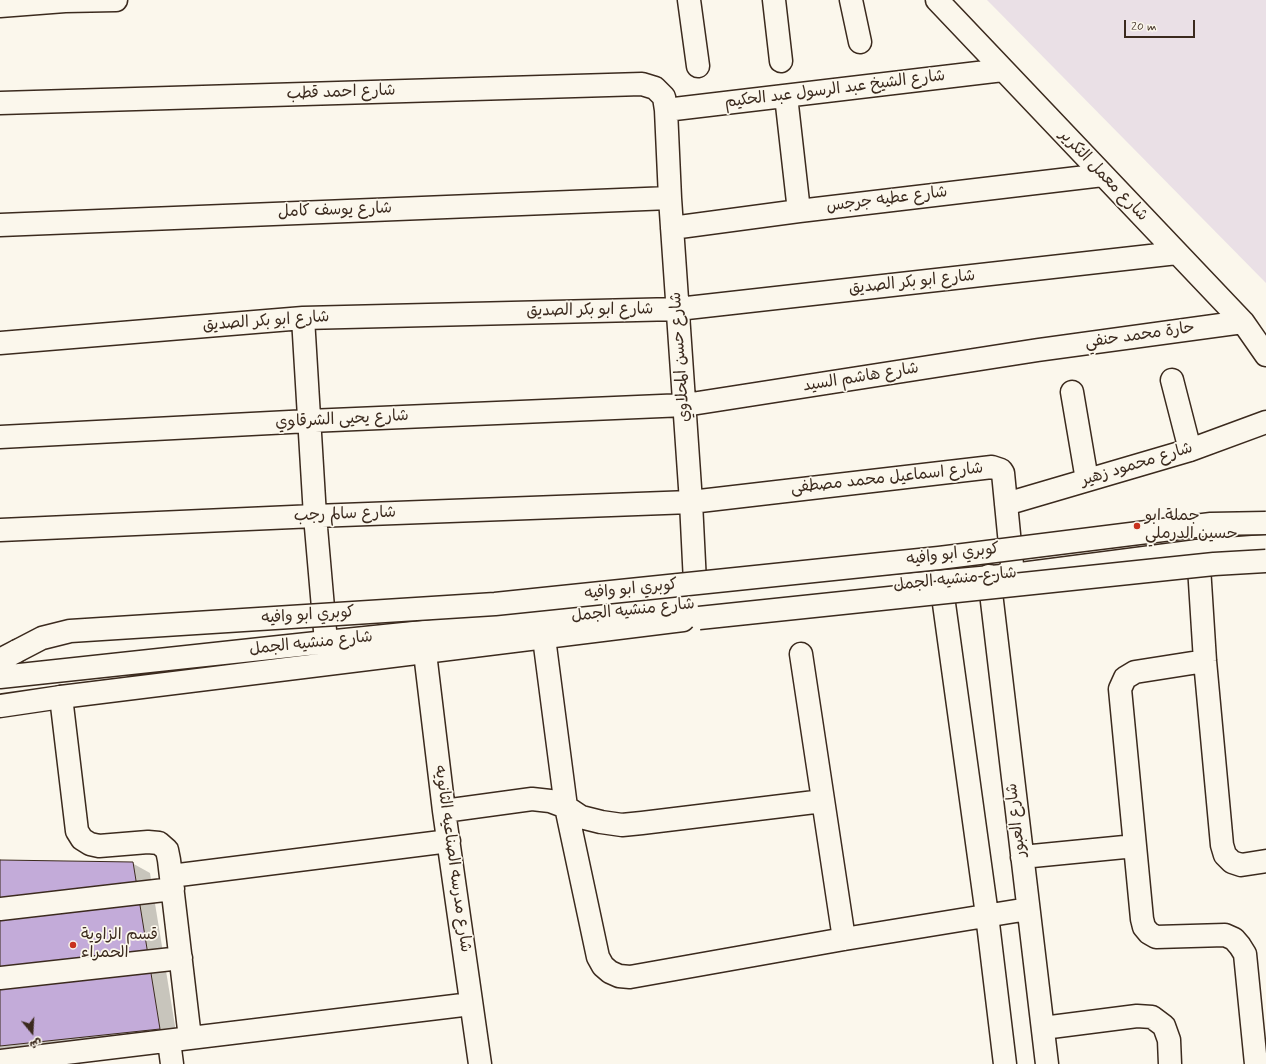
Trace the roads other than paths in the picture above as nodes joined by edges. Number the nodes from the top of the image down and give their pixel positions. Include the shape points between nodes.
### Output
1 (116, 0) edge
2 (689, 0) edge
3 (774, 0) edge
4 (851, 0) edge
5 (937, 0) edge
6 (65, 1) edge
7 (0, 6) edge
8 (860, 42) dead end
9 (781, 61) dead end
10 (698, 66) dead end
11 (1003, 70) junction
12 (786, 96) junction
13 (0, 103) edge
14 (666, 110) junction
15 (1103, 175) junction
16 (670, 198) junction
17 (799, 211) junction
18 (0, 225) edge
19 (672, 228) junction
20 (1177, 253) junction
21 (678, 309) junction
22 (303, 318) junction
23 (1243, 322) junction
24 (0, 343) edge
25 (1038, 350) joint
26 (1266, 355) edge
27 (1172, 380) dead end
28 (1072, 392) dead end
29 (685, 405) junction
30 (309, 421) junction
31 (1266, 422) edge
32 (0, 438) edge
33 (1190, 450) junction
34 (1087, 480) junction
35 (691, 502) junction
36 (1006, 504) junction
37 (315, 516) junction
38 (1266, 523) edge
39 (0, 530) edge
40 (1266, 546) edge
41 (1198, 551) junction
42 (1266, 561) edge
43 (1013, 575) junction
44 (988, 576) junction
45 (940, 582) junction
46 (698, 611) junction
47 (544, 638) junction
48 (326, 642) junction
49 (425, 653) junction
50 (801, 654) dead end
51 (8, 656) edge
52 (1205, 661) junction
53 (0, 677) edge
54 (61, 697) junction
55 (0, 706) edge
56 (823, 801) junction
57 (566, 807) junction
58 (444, 811) junction
59 (449, 841) junction
60 (1135, 846) junction
61 (1022, 857) junction
62 (1266, 861) edge
63 (172, 883) junction
64 (0, 909) edge
65 (1028, 909) junction
66 (987, 915) junction
67 (844, 939) junction
68 (181, 958) junction
69 (0, 978) edge
70 (471, 1004) junction
71 (1043, 1028) junction
72 (190, 1038) junction
73 (169, 1041) junction
74 (0, 1061) edge
75 (172, 1064) edge
76 (480, 1064) edge
77 (1005, 1064) edge
78 (1046, 1064) edge
79 (1170, 1064) edge
80 (1256, 1064) edge

1 - 6 street
2 - 10 street
3 - 9 street
4 - 8 street
5 - 11 street, شارع معمل التكرير
6 - 7 street
11 - 12 street, شارع الشيخ عبد الرسول عبد الحكيم
11 - 15 street, شارع معمل التكرير
12 - 14 street, شارع الشيخ عبد الرسول عبد الحكيم
12 - 17 street
13 - 14 street, شارع احمد قطب via 642,84 655,88 664,97
14 - 16 street, شارع حسن المحلاوي
15 - 17 street, شارع عطيه جرجس
15 - 20 street, شارع معمل التكرير
16 - 18 street, شارع يوسف كامل
16 - 19 street, شارع حسن المحلاوي
17 - 19 street, شارع عطيه جرجس
19 - 21 street, شارع حسن المحلاوي
20 - 21 street, شارع ابو بكر الصديق
20 - 23 street, شارع معمل التكرير
21 - 22 street, شارع ابو بكر الصديق
21 - 29 street, شارع حسن المحلاوي
22 - 24 street, شارع ابو بكر الصديق
22 - 30 street
23 - 25 street, حارة محمد حنفي
23 - 26 street, شارع معمل التكرير
25 - 29 street, شارع هاشم السيد
27 - 33 street
28 - 34 street
29 - 30 street, شارع يحيى الشرقاوي
29 - 35 street, شارع حسن المحلاوي
30 - 32 street, شارع يحيى الشرقاوي
30 - 37 street
31 - 33 street, شارع محمود زهير
33 - 34 street, شارع محمود زهير
34 - 36 street, شارع محمود زهير
35 - 36 street, شارع اسماعيل محمد مصطفى via 992,467 1003,473
35 - 37 street, شارع سالم رجب
35 - 46 street, شارع حسن المحلاوي
36 - 43 street, شارع اسماعيل محمد مصطفى
37 - 39 street, شارع سالم رجب
37 - 48 street
38 - 51 street, كوبري ابو وافيه, bridge via 1211,524 939,558 495,604 70,631 42,638
40 - 41 street, شارع منشيه الجمل
41 - 43 street, شارع منشيه الجمل
41 - 52 street
42 - 46 street, bridge
43 - 44 street, شارع منشيه الجمل
44 - 45 street, شارع منشيه الجمل
44 - 61 street, شارع العبور
45 - 46 street, شارع منشيه الجمل
45 - 66 street
46 - 47 street, شارع منشيه الجمل
46 - 48 street, شارع منشيه الجمل
47 - 49 street, شارع منشيه الجمل
47 - 57 street
48 - 53 street, شارع منشيه الجمل
49 - 54 street, شارع منشيه الجمل
49 - 58 street, شارع مدرسه الصناعيه الثانويه
50 - 56 street
52 - 60 street via 1134,672 1125,678 1120,689
52 - 62 street via 1225,855 1232,862 1241,865
54 - 55 street, شارع منشيه الجمل
54 - 63 street via 77,831 82,839 99,846 159,843 167,850
56 - 57 street via 622,825 581,817
56 - 67 street
57 - 58 street via 550,801 532,799
57 - 67 street via 598,957 610,972 630,977
58 - 59 street, شارع مدرسه الصناعيه الثانويه
59 - 63 street
59 - 70 street, شارع مدرسه الصناعيه الثانويه
60 - 61 street
60 - 80 street via 1142,919 1149,933 1164,938 1225,935 1234,939 1245,954
61 - 65 street, شارع العبور
63 - 64 street
63 - 68 street
65 - 66 street
65 - 71 street, شارع العبور
66 - 67 street
66 - 77 street
68 - 69 street
68 - 72 street
70 - 72 street
70 - 76 street, شارع مدرسه الصناعيه الثانويه
71 - 78 street, شارع العبور
71 - 79 street via 1137,1016 1152,1017 1164,1026 1169,1040
72 - 73 street
73 - 74 street
73 - 75 street

